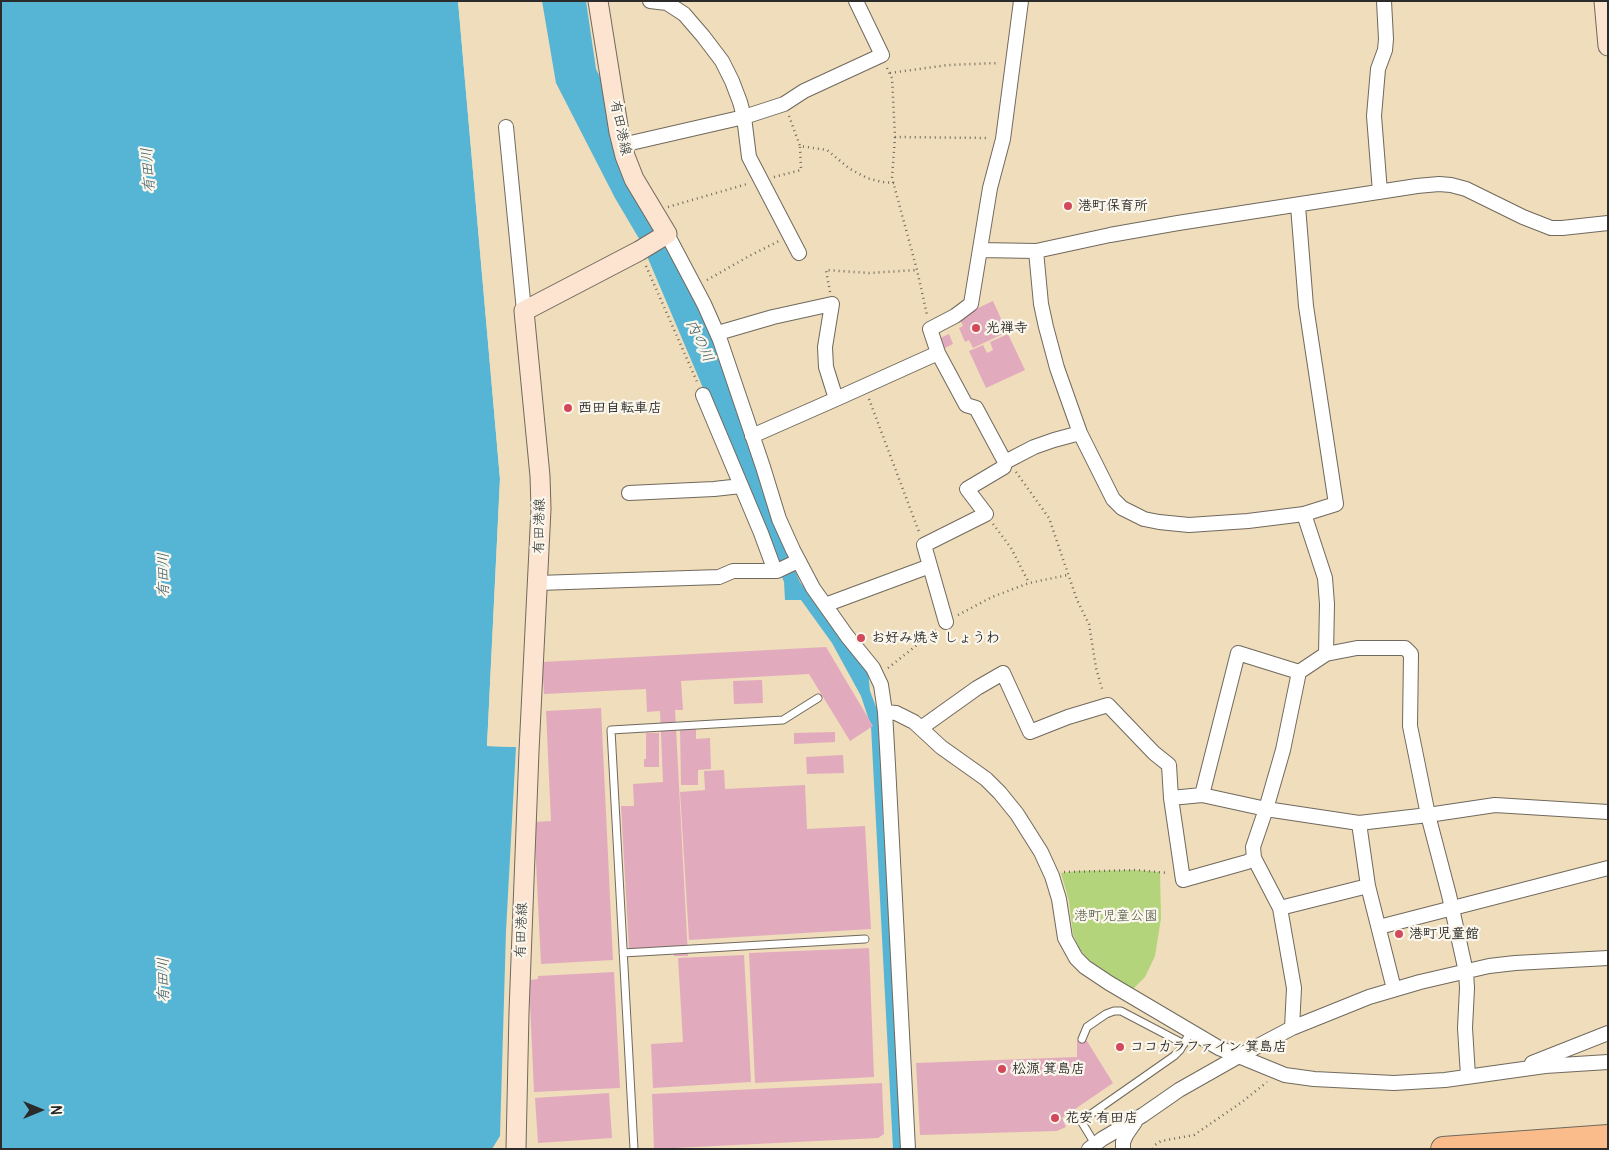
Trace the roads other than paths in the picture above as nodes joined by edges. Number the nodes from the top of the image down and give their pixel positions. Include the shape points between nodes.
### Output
1 (598, 1) edge
2 (650, 1) edge
3 (856, 1) edge
4 (1021, 1) edge
5 (1384, 1) edge
6 (1604, 1) edge
7 (1608, 46) edge
8 (744, 117) junction
9 (506, 128) dead end
10 (622, 145) junction
11 (1380, 192) junction
12 (1298, 206) junction
13 (1608, 223) edge
14 (663, 235) junction
15 (980, 250) junction
16 (1036, 251) junction
17 (799, 253) dead end
18 (524, 310) junction
19 (718, 333) junction
20 (938, 353) junction
21 (703, 395) road end
22 (836, 399) junction
23 (1080, 432) junction
24 (752, 436) junction
25 (1006, 462) junction
26 (741, 486) junction
27 (629, 493) dead end
28 (1304, 514) junction
29 (797, 562) junction
30 (930, 566) junction
31 (776, 571) junction
32 (538, 583) junction
33 (825, 606) junction
34 (946, 622) road end
35 (1326, 654) junction
36 (1300, 672) junction
37 (818, 698) dead end
38 (884, 712) junction
39 (921, 728) junction
40 (1202, 795) junction
41 (1171, 798) junction
42 (1266, 809) junction
43 (1608, 812) edge
44 (1428, 816) junction
45 (1359, 824) junction
46 (1254, 858) junction
47 (1608, 868) edge
48 (1368, 886) junction
49 (1280, 908) junction
50 (1452, 909) junction
51 (1379, 928) junction
52 (865, 939) dead end
53 (623, 953) junction
54 (1608, 958) edge
55 (1466, 972) junction
56 (1394, 989) junction
57 (1292, 1028) junction
58 (1192, 1030) junction
59 (1608, 1032) edge
60 (1082, 1039) dead end
61 (1184, 1044) junction
62 (1239, 1056) junction
63 (1608, 1062) edge
64 (1510, 1070) junction
65 (1468, 1076) junction
66 (1143, 1115) junction
67 (1608, 1137) edge
68 (1092, 1146) edge
69 (516, 1149) edge
70 (634, 1149) edge
71 (908, 1149) edge
72 (1123, 1149) edge
73 (1443, 1149) edge

1 - 10 main road, 有田港線
2 - 8 street via 674,7 703,36 722,61
3 - 8 street via 882,55 804,91 784,104
4 - 15 street via 1003,139 990,188
5 - 11 street via 1386,39 1378,68 1374,116
6 - 7 main road
8 - 10 street
8 - 17 street via 749,157
9 - 18 street
10 - 14 main road, 有田港線 via 634,179 654,211
11 - 12 street
11 - 13 street via 1451,185 1551,228
12 - 16 street via 1120,233
12 - 28 street via 1306,306 1336,504
14 - 18 main road
14 - 19 street
15 - 16 street
15 - 20 street via 971,304 930,329
16 - 23 street via 1046,327
18 - 32 main road, 有田港線 via 540,476
19 - 22 street via 832,304 825,347 826,367
19 - 24 street
20 - 22 street
20 - 25 street via 966,405 976,408
21 - 26 street
22 - 24 street
23 - 25 street via 1034,447
23 - 28 street via 1113,499 1122,508 1144,519 1189,525
24 - 29 street
25 - 30 street via 1004,468 967,488 986,514 924,545
26 - 27 street
26 - 31 street
28 - 35 street via 1324,578
29 - 31 street
29 - 33 street
30 - 33 street
30 - 34 street
31 - 32 street via 733,572 719,577
32 - 69 main road, 有田港線 via 519,1002
33 - 38 street via 877,676
35 - 36 street
35 - 44 street via 1357,648 1406,648 1411,654 1410,726
36 - 40 street via 1238,653
36 - 42 street
37 - 53 lane via 783,720 611,730
38 - 39 street via 901,714
38 - 71 street
39 - 41 street via 1002,673 1030,732 1108,705 1169,765
39 - 58 street via 941,747 977,771 1017,814 1052,876 1065,938 1076,958 1110,984
40 - 41 street
40 - 42 street
41 - 46 street via 1183,880
42 - 45 street
42 - 46 street via 1253,848
43 - 44 street via 1495,805
44 - 45 street
44 - 50 street
45 - 48 street
46 - 49 street
47 - 50 street
48 - 49 street
48 - 51 street
49 - 57 street via 1294,988
50 - 51 street
50 - 55 street
51 - 56 street
52 - 53 lane
53 - 70 lane
54 - 55 street via 1515,963
55 - 56 street
55 - 65 street
56 - 57 street
57 - 62 street
58 - 61 lane
58 - 62 street
59 - 64 street
60 - 61 lane via 1087,1027 1106,1014 1121,1011
61 - 68 lane via 1174,1056 1081,1121
62 - 65 street via 1278,1073 1314,1079 1394,1083
62 - 66 street
63 - 64 street
64 - 65 street
66 - 68 street
66 - 72 street via 1126,1135
67 - 73 highway

